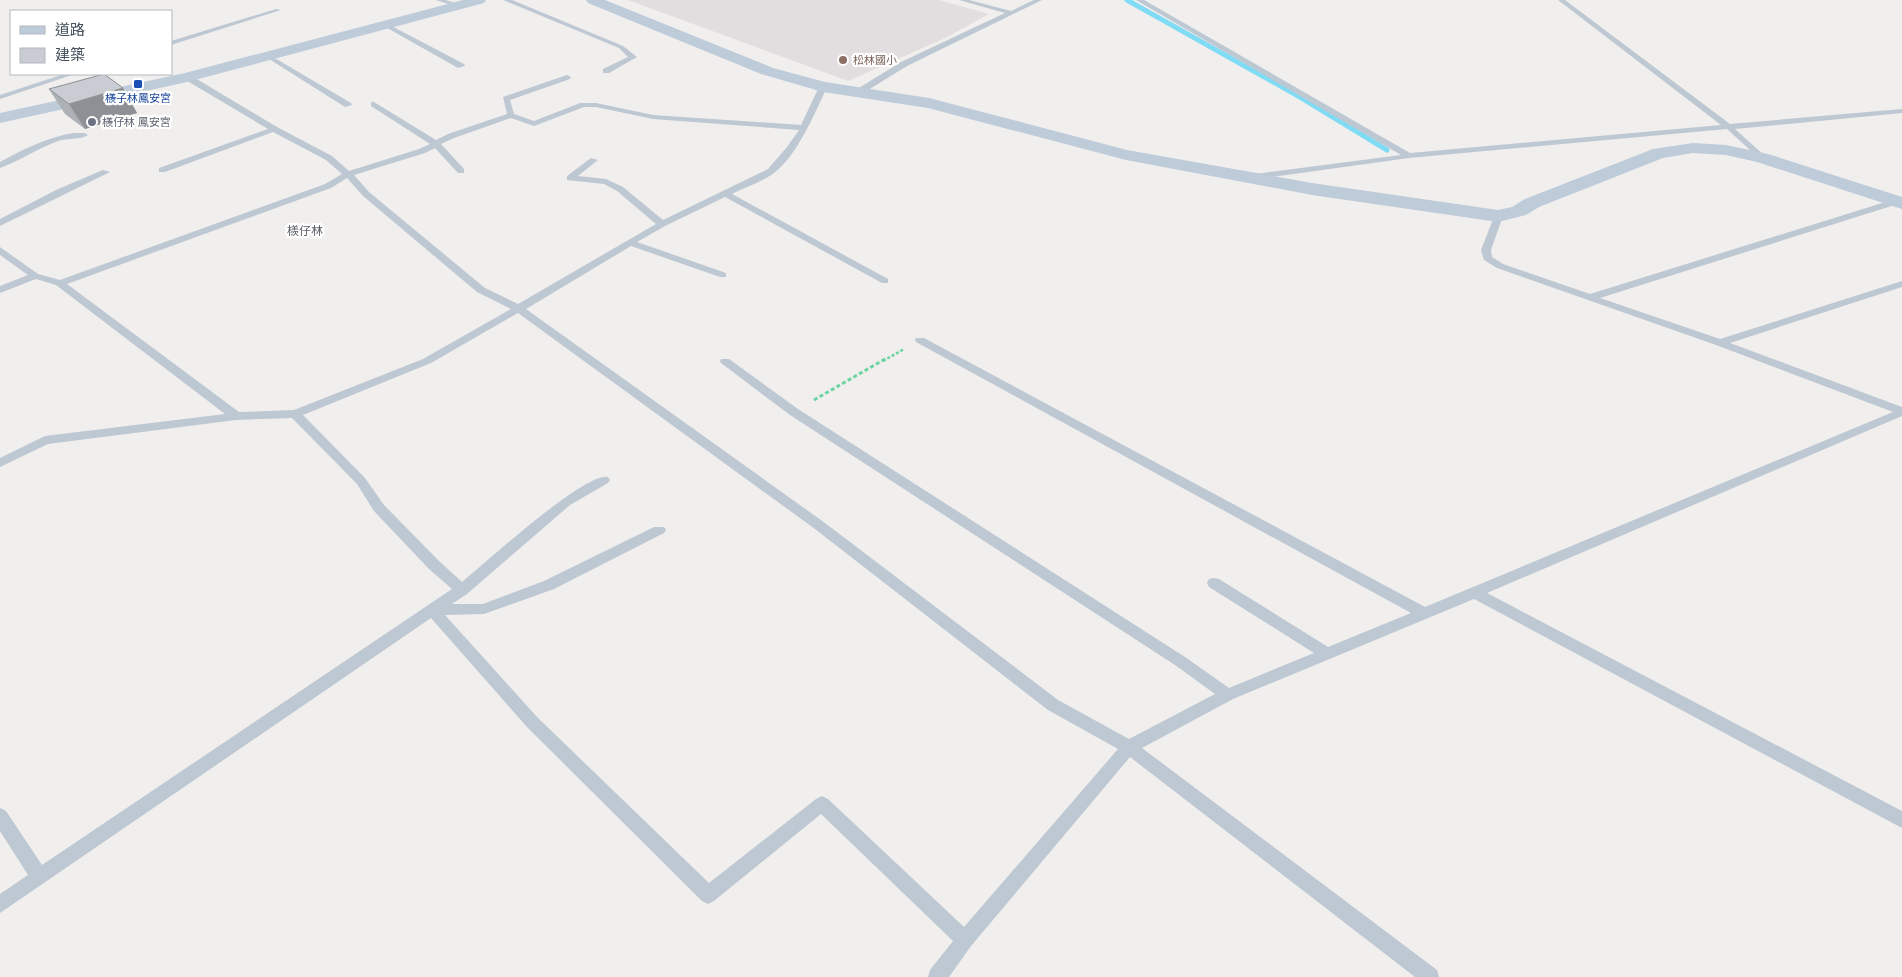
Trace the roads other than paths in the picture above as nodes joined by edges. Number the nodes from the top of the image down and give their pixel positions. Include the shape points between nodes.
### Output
1 (439, 0) edge
2 (479, 0) edge
3 (506, 0) edge
4 (593, 0) edge
5 (962, 0) edge
6 (1039, 0) edge
7 (1139, 0) edge
8 (1561, 0) edge
9 (457, 5) junction
10 (278, 10) dead end
11 (1011, 13) junction
12 (384, 24) junction
13 (172, 43) edge
14 (268, 56) junction
15 (461, 66) dead end
16 (606, 71) dead end
17 (68, 75) edge
18 (187, 77) junction
19 (568, 77) dead end
20 (823, 87) junction
21 (857, 92) junction
22 (0, 97) edge
23 (374, 104) dead end
24 (348, 105) dead end
25 (1902, 111) edge
26 (511, 115) junction
27 (0, 118) edge
28 (1729, 127) junction
29 (804, 128) junction
30 (274, 129) junction
31 (84, 136) dead end
32 (436, 144) junction
33 (1409, 156) junction
34 (1762, 158) junction
35 (594, 160) dead end
36 (0, 165) edge
37 (162, 170) dead end
38 (106, 172) dead end
39 (461, 172) dead end
40 (348, 174) junction
41 (1246, 177) junction
42 (726, 194) junction
43 (1900, 202) edge
44 (1498, 216) junction
45 (0, 223) edge
46 (662, 224) junction
47 (630, 243) junction
48 (0, 250) edge
49 (35, 276) junction
50 (723, 276) dead end
51 (885, 281) dead end
52 (60, 284) junction
53 (1902, 284) edge
54 (0, 290) edge
55 (1588, 298) junction
56 (518, 308) junction
57 (920, 340) road end
58 (1720, 343) junction
59 (724, 361) dead end
60 (1902, 411) edge
61 (295, 414) junction
62 (236, 416) junction
63 (0, 463) edge
64 (604, 480) dead end
65 (659, 530) dead end
66 (1214, 583) dead end
67 (462, 590) junction
68 (1475, 593) junction
69 (432, 610) junction
70 (1426, 614) junction
71 (1328, 654) junction
72 (1228, 695) junction
73 (1129, 747) junction
74 (0, 816) edge
75 (1902, 820) edge
76 (40, 877) junction
77 (0, 904) edge
78 (965, 940) junction
79 (937, 977) edge
80 (1430, 977) edge

1 - 9 lane
2 - 9 street
3 - 16 lane via 621,47 634,57
4 - 20 street via 767,71
5 - 11 lane
6 - 11 lane
7 - 33 lane
8 - 28 lane
9 - 12 street
10 - 13 lane
11 - 21 lane via 904,64
12 - 14 street
12 - 15 lane
14 - 18 street
14 - 24 lane
17 - 22 lane
18 - 27 street
18 - 30 lane
19 - 26 lane via 506,99
20 - 21 street
20 - 29 lane
21 - 41 street via 929,103 1110,151
23 - 32 lane
25 - 28 lane
26 - 29 lane via 534,124 583,105 596,105 653,117
26 - 32 lane
28 - 33 lane
28 - 34 lane
29 - 42 lane via 771,171
30 - 37 lane
30 - 40 lane via 329,158
31 - 36 lane via 75,134 37,147
32 - 39 lane
32 - 40 lane
33 - 41 lane
34 - 43 street
34 - 44 street via 1726,150 1693,148 1659,153 1532,202 1519,211
35 - 46 lane via 570,178 606,182
38 - 45 lane
40 - 52 lane via 328,186
40 - 56 lane via 366,194 481,290
41 - 44 street
42 - 46 lane
42 - 51 lane
43 - 55 lane
44 - 55 lane via 1486,250 1487,258 1500,266
46 - 47 lane
47 - 50 lane
47 - 56 lane
48 - 49 lane
49 - 52 lane
49 - 54 lane
52 - 62 lane
53 - 58 lane
55 - 58 lane
56 - 61 lane via 427,361
56 - 73 lane via 820,526 1053,705
57 - 70 lane
58 - 60 lane
59 - 72 lane via 794,412
60 - 68 lane
61 - 62 lane
61 - 67 lane via 361,481 379,508
62 - 63 lane via 46,440
64 - 67 lane via 566,502
65 - 69 lane via 549,585 484,609
66 - 71 lane
67 - 69 lane
68 - 70 lane
68 - 75 lane
69 - 76 lane
69 - 78 lane via 532,722 708,895 822,804
70 - 71 lane
71 - 72 lane
72 - 73 lane
73 - 78 lane
73 - 80 lane
74 - 76 lane
76 - 77 lane
78 - 79 lane

